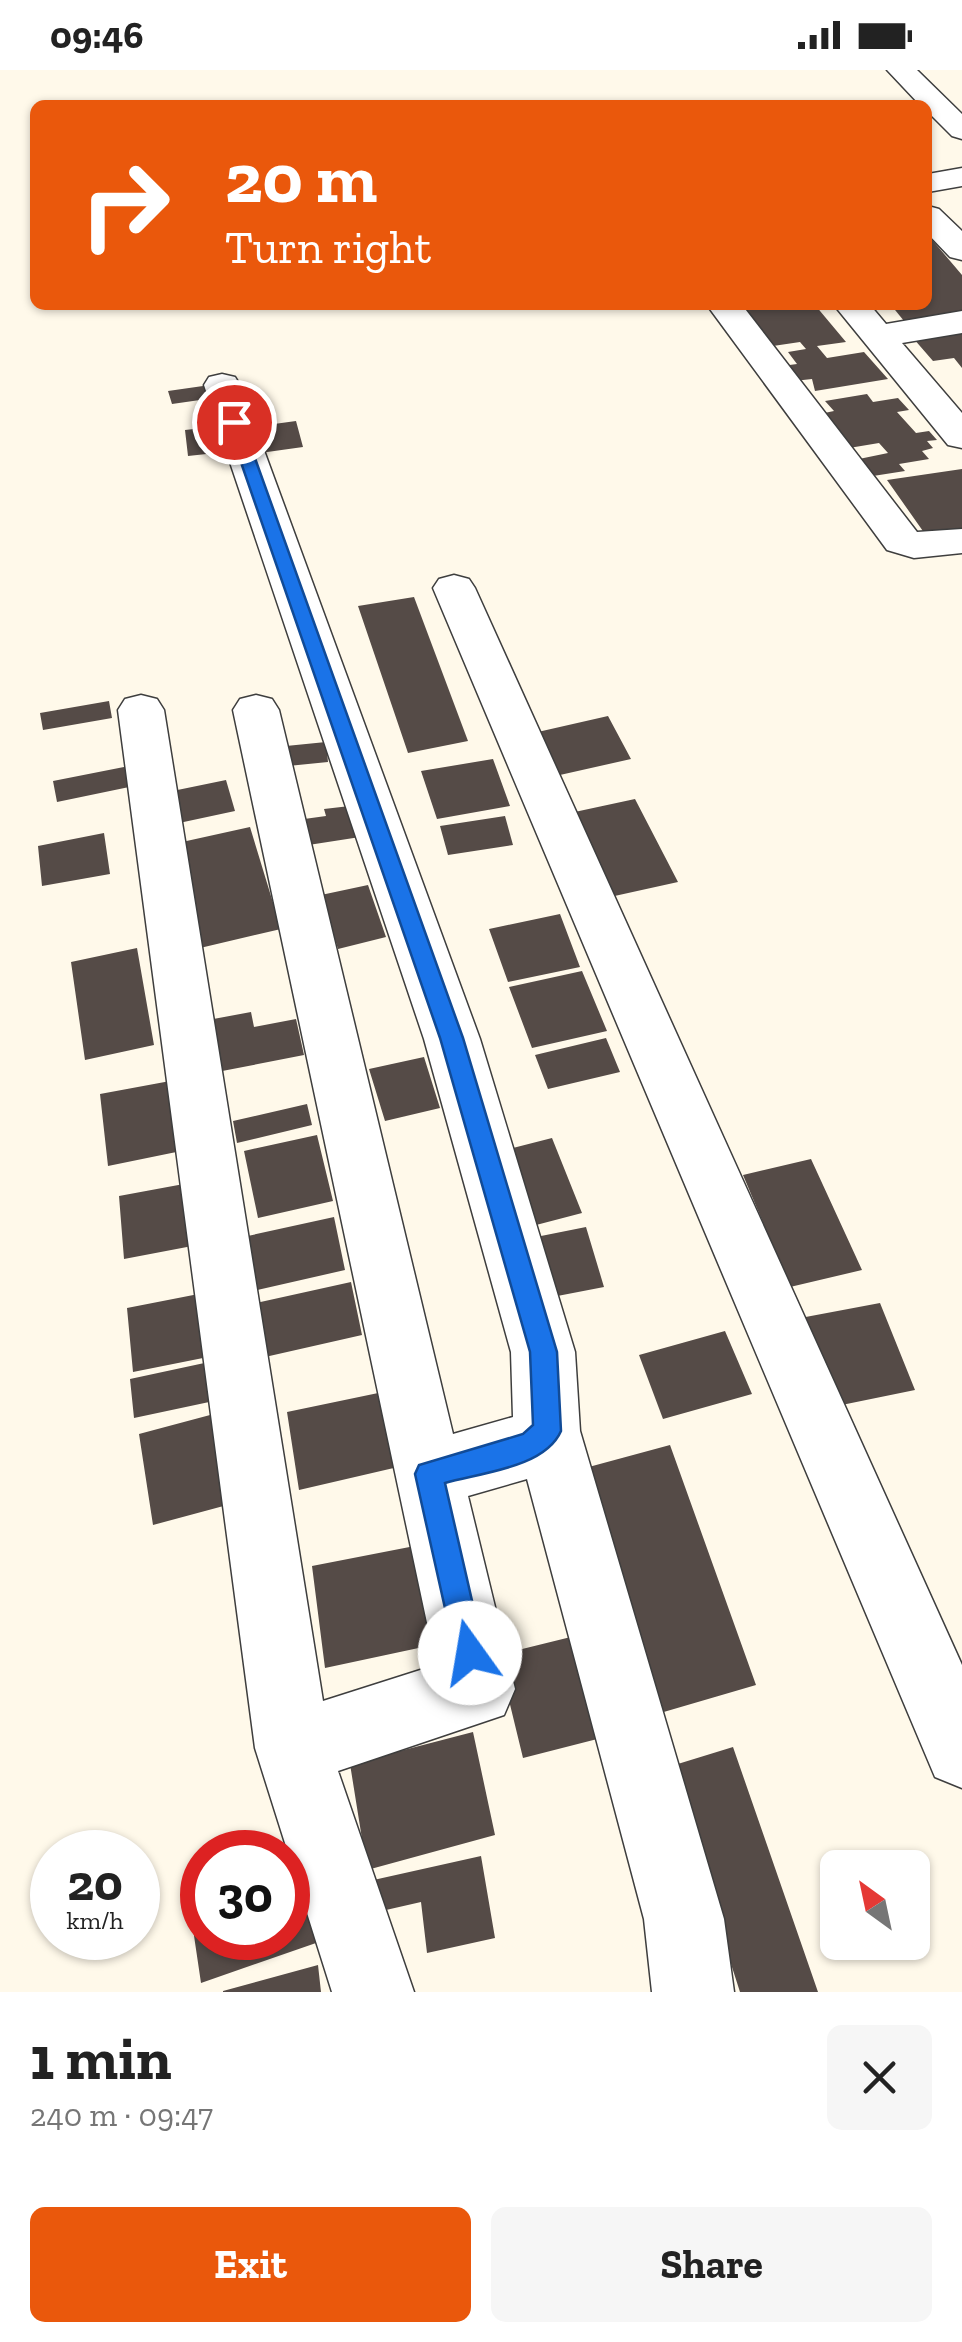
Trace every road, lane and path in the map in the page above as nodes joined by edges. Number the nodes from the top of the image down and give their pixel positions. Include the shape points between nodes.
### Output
1 (901, 70) edge
2 (929, 70) edge
3 (932, 100) edge
4 (932, 100) edge
5 (962, 101) edge
6 (962, 130) edge
7 (962, 178) edge
8 (932, 182) edge
9 (932, 220) edge
10 (962, 250) edge
11 (728, 310) edge
12 (855, 310) edge
13 (962, 322) edge
14 (878, 336) junction
15 (222, 385) dead end
16 (962, 437) edge
17 (962, 541) edge
18 (454, 588) dead end
19 (142, 710) dead end
20 (256, 710) dead end
21 (547, 1431) junction
22 (429, 1474) junction
23 (293, 1748) junction
24 (962, 1750) edge
25 (373, 1992) edge
26 (693, 1992) edge

1 - 4 street
2 - 5 street
3 - 6 street
7 - 8 street
9 - 10 street
11 - 17 street via 902,541
12 - 14 street
13 - 14 street
14 - 16 street
15 - 21 street via 452,1038 544,1352
18 - 24 street
19 - 23 street
20 - 22 street
21 - 22 street via 531,1445
21 - 26 street via 684,1919
22 - 23 street via 478,1689
23 - 25 street

